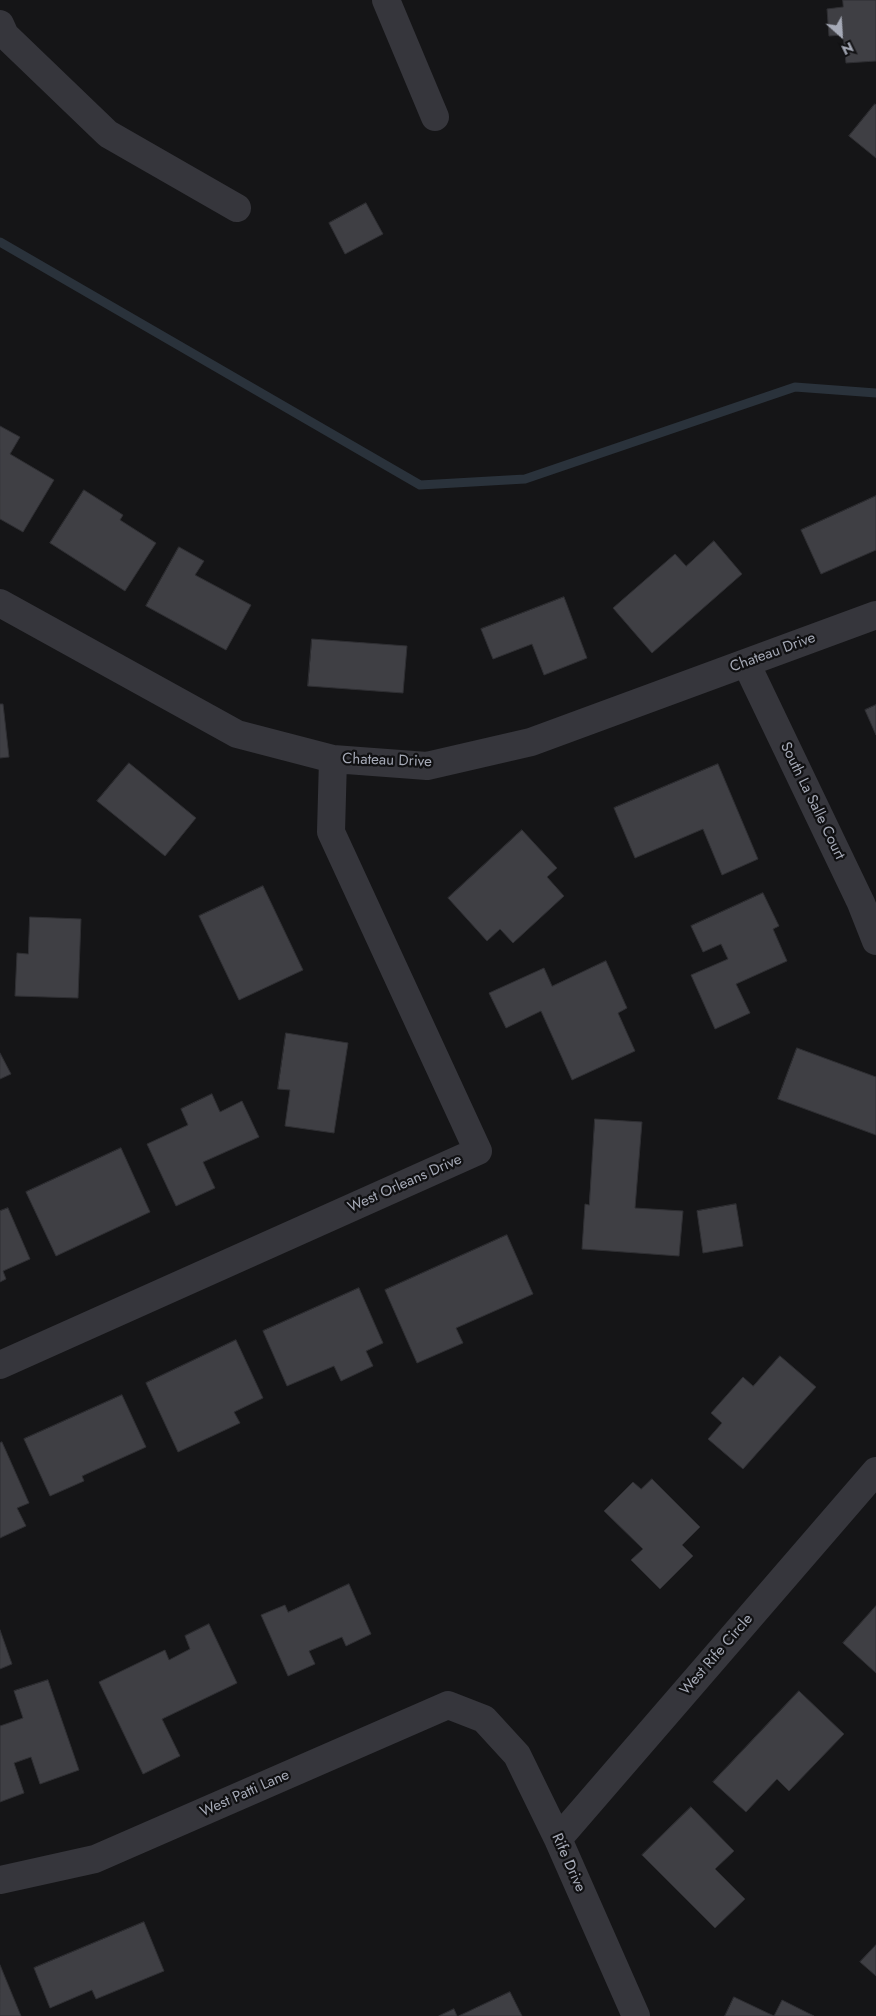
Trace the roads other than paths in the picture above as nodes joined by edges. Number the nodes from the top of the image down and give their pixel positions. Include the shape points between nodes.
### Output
1 (386, 0) edge
2 (0, 24) edge
3 (435, 117) dead end
4 (237, 208) dead end
5 (0, 603) edge
6 (876, 615) edge
7 (746, 663) junction
8 (333, 759) junction
9 (876, 941) edge
10 (0, 1365) edge
11 (876, 1471) edge
12 (484, 1719) joint
13 (558, 1840) junction
14 (0, 1880) edge
15 (636, 2016) edge

1 - 3 street
2 - 4 street via 5,35 108,134
5 - 8 street, Chateau Drive via 237,734
6 - 7 street, Chateau Drive
7 - 8 street, Chateau Drive via 531,742 427,766
7 - 9 street, South La Salle Court via 861,903
8 - 10 street, West Orleans Drive via 331,832 478,1151
11 - 13 street, West Rife Circle
12 - 13 street, Rife Drive via 517,1755
12 - 14 street, West Patti Lane via 448,1705 95,1859
13 - 15 street, Rife Drive

